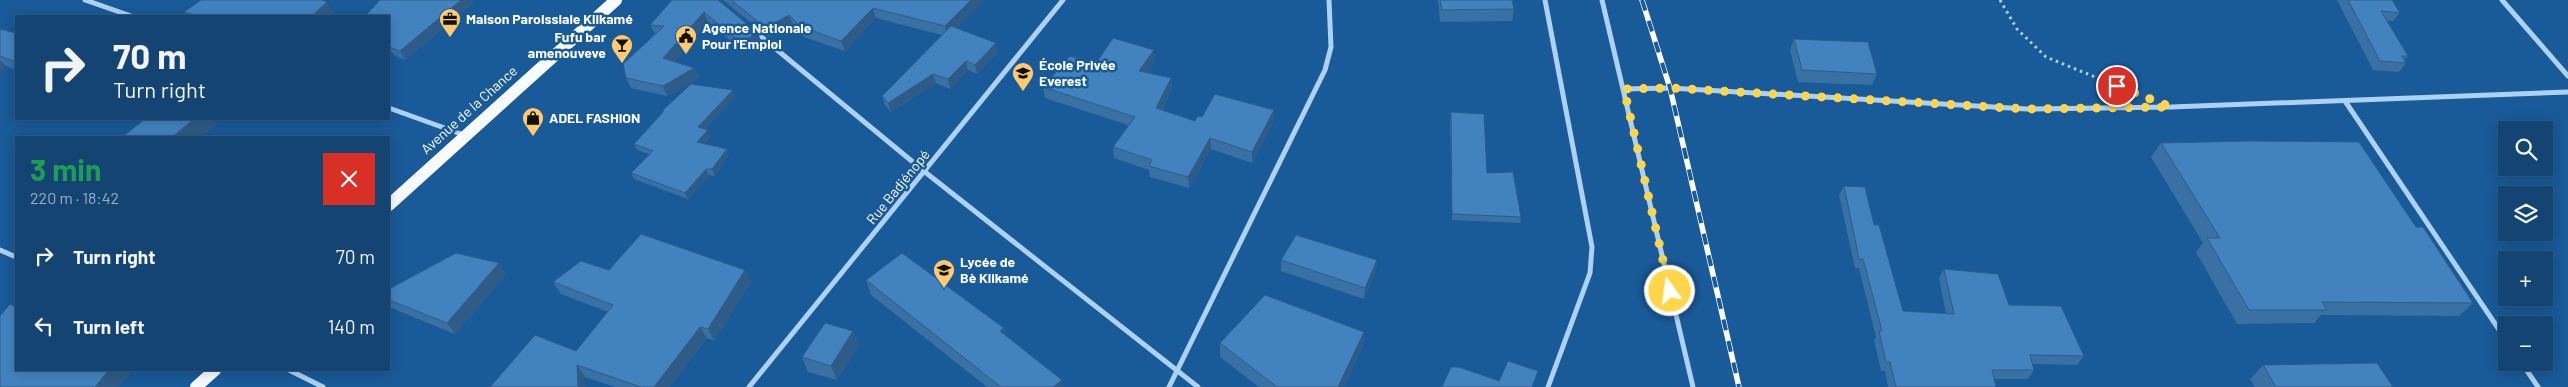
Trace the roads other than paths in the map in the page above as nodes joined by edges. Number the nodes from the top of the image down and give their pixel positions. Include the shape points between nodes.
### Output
1 (85, 0) edge
2 (616, 0) edge
3 (1064, 0) edge
4 (1329, 0) edge
5 (1545, 0) edge
6 (1602, 0) edge
7 (2502, 0) edge
8 (128, 15) edge
9 (748, 25) edge
10 (2568, 76) edge
11 (1624, 89) junction
12 (2568, 92) edge
13 (2345, 101) junction
14 (390, 108) edge
15 (465, 135) junction
16 (925, 172) junction
17 (390, 204) edge
18 (0, 250) edge
19 (15, 256) edge
20 (2498, 328) edge
21 (1178, 370) junction
22 (214, 371) edge
23 (291, 371) edge
24 (2527, 371) edge
25 (196, 387) edge
26 (323, 387) edge
27 (749, 387) edge
28 (1168, 387) edge
29 (1198, 387) edge
30 (1548, 387) edge
31 (1693, 387) edge
32 (2538, 387) edge

1 - 8 street
2 - 15 main road, Avenue de la Chance
3 - 16 street, Rue Badjénopé
4 - 21 street via 1331,47 1325,70
5 - 30 street via 1592,253 1590,273
6 - 11 street
7 - 10 street
9 - 16 street
11 - 13 street via 1670,88 2027,109
11 - 31 street
12 - 13 street
13 - 20 street
14 - 15 street
15 - 17 main road, Avenue de la Chance
16 - 21 street
16 - 27 street, Rue Badjénopé
18 - 19 street
21 - 28 street
21 - 29 street
22 - 25 main road
23 - 26 street
24 - 32 street

